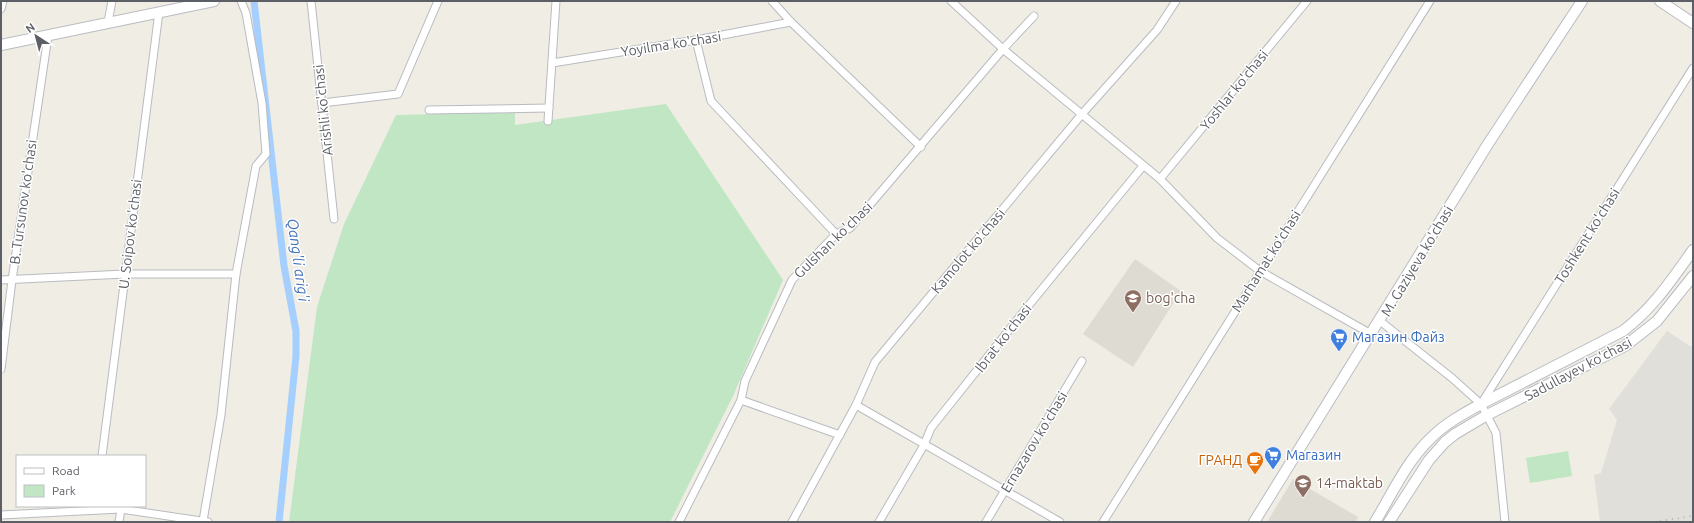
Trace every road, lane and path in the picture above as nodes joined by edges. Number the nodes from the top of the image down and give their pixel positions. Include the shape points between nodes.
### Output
1 (2, 1) edge
2 (112, 1) edge
3 (214, 1) edge
4 (241, 1) edge
5 (311, 1) edge
6 (438, 1) edge
7 (556, 1) edge
8 (772, 1) edge
9 (950, 1) edge
10 (1176, 1) edge
11 (1307, 1) edge
12 (1430, 1) edge
13 (1582, 1) edge
14 (1660, 1) edge
15 (1, 9) edge
16 (159, 12) junction
17 (1034, 16) dead end
18 (108, 22) junction
19 (791, 22) junction
20 (1693, 23) edge
21 (48, 36) junction
22 (696, 40) junction
23 (1, 46) edge
24 (1003, 49) junction
25 (552, 63) junction
26 (1693, 68) edge
27 (322, 103) junction
28 (549, 108) junction
29 (430, 110) dead end
30 (1082, 114) junction
31 (548, 121) dead end
32 (921, 147) junction
33 (1143, 166) junction
34 (1160, 179) junction
35 (334, 219) dead end
36 (836, 234) junction
37 (1693, 250) edge
38 (1260, 271) junction
39 (125, 274) junction
40 (236, 274) junction
41 (1693, 276) edge
42 (1, 280) edge
43 (12, 280) junction
44 (1380, 321) junction
45 (1371, 334) junction
46 (1082, 361) dead end
47 (1, 369) edge
48 (741, 400) junction
49 (1480, 404) junction
50 (856, 405) junction
51 (1487, 415) junction
52 (840, 435) junction
53 (924, 445) junction
54 (102, 455) edge
55 (1005, 491) junction
56 (95, 508) edge
57 (121, 509) junction
58 (5, 517) edge
59 (119, 522) edge
60 (205, 522) edge
61 (679, 522) edge
62 (792, 522) edge
63 (879, 522) edge
64 (986, 522) edge
65 (1060, 522) edge
66 (1104, 522) edge
67 (1254, 522) edge
68 (1375, 522) edge
69 (1389, 522) edge
70 (1505, 522) edge

1 - 15 street
2 - 18 street
3 - 16 street
4 - 40 street via 246,14 262,103 266,154 256,166
5 - 27 street, Arishli ko'chasi
6 - 27 street via 398,94
7 - 25 street
8 - 19 street
9 - 24 street
10 - 30 street, Kamolot ko'chasi via 1157,30
11 - 34 street, Yoshlar ko'chasi
12 - 38 street, Marhamat ko'chasi
13 - 44 street, M. Gaziyeva ko'chasi via 1488,144
14 - 20 street
16 - 18 street
16 - 39 street, U. Soipov ko'chasi
17 - 24 street, Gulshan ko'chasi
18 - 21 street
19 - 22 street, Yoyilma ko'chasi
19 - 32 street
21 - 23 street
21 - 43 street, B. Tursunov ko'chasi
22 - 25 street, Yoyilma ko'chasi
22 - 36 street via 711,101
24 - 30 street
24 - 32 street, Gulshan ko'chasi
25 - 28 street
26 - 49 street, Toshkent ko'chasi
27 - 35 street, Arishli ko'chasi
28 - 29 street
28 - 31 street
30 - 33 street
30 - 50 street, Kamolot ko'chasi via 874,362
32 - 36 street, Gulshan ko'chasi via 850,228
33 - 34 street
33 - 53 street, Ibrat ko'chasi via 931,428
34 - 38 street via 1217,238
36 - 48 street, Gulshan ko'chasi via 792,280 745,381
37 - 49 street via 1658,299 1642,317 1623,332
38 - 45 street
38 - 66 street, Marhamat ko'chasi
39 - 40 street
39 - 43 street
39 - 54 street, U. Soipov ko'chasi
40 - 60 street via 221,415
41 - 51 street, Sadullayev ko'chasi via 1657,321 1625,346
42 - 43 street
43 - 47 street, B. Tursunov ko'chasi
44 - 45 street, M. Gaziyeva ko'chasi
44 - 49 street via 1452,378
45 - 67 street, M. Gaziyeva ko'chasi
46 - 55 street, Ernazarov ko'chasi
48 - 52 street
48 - 61 street, Gulshan ko'chasi
49 - 51 street
49 - 68 street via 1450,422 1423,446
50 - 52 street, Kamolot ko'chasi
50 - 53 street
51 - 69 street, Sadullayev ko'chasi via 1455,434 1437,451
51 - 70 street via 1496,433
52 - 62 street, Kamolot ko'chasi
53 - 55 street
53 - 63 street, Ibrat ko'chasi
55 - 64 street, Ernazarov ko'chasi
55 - 65 street
56 - 57 street
56 - 58 street
57 - 59 street
57 - 60 street

